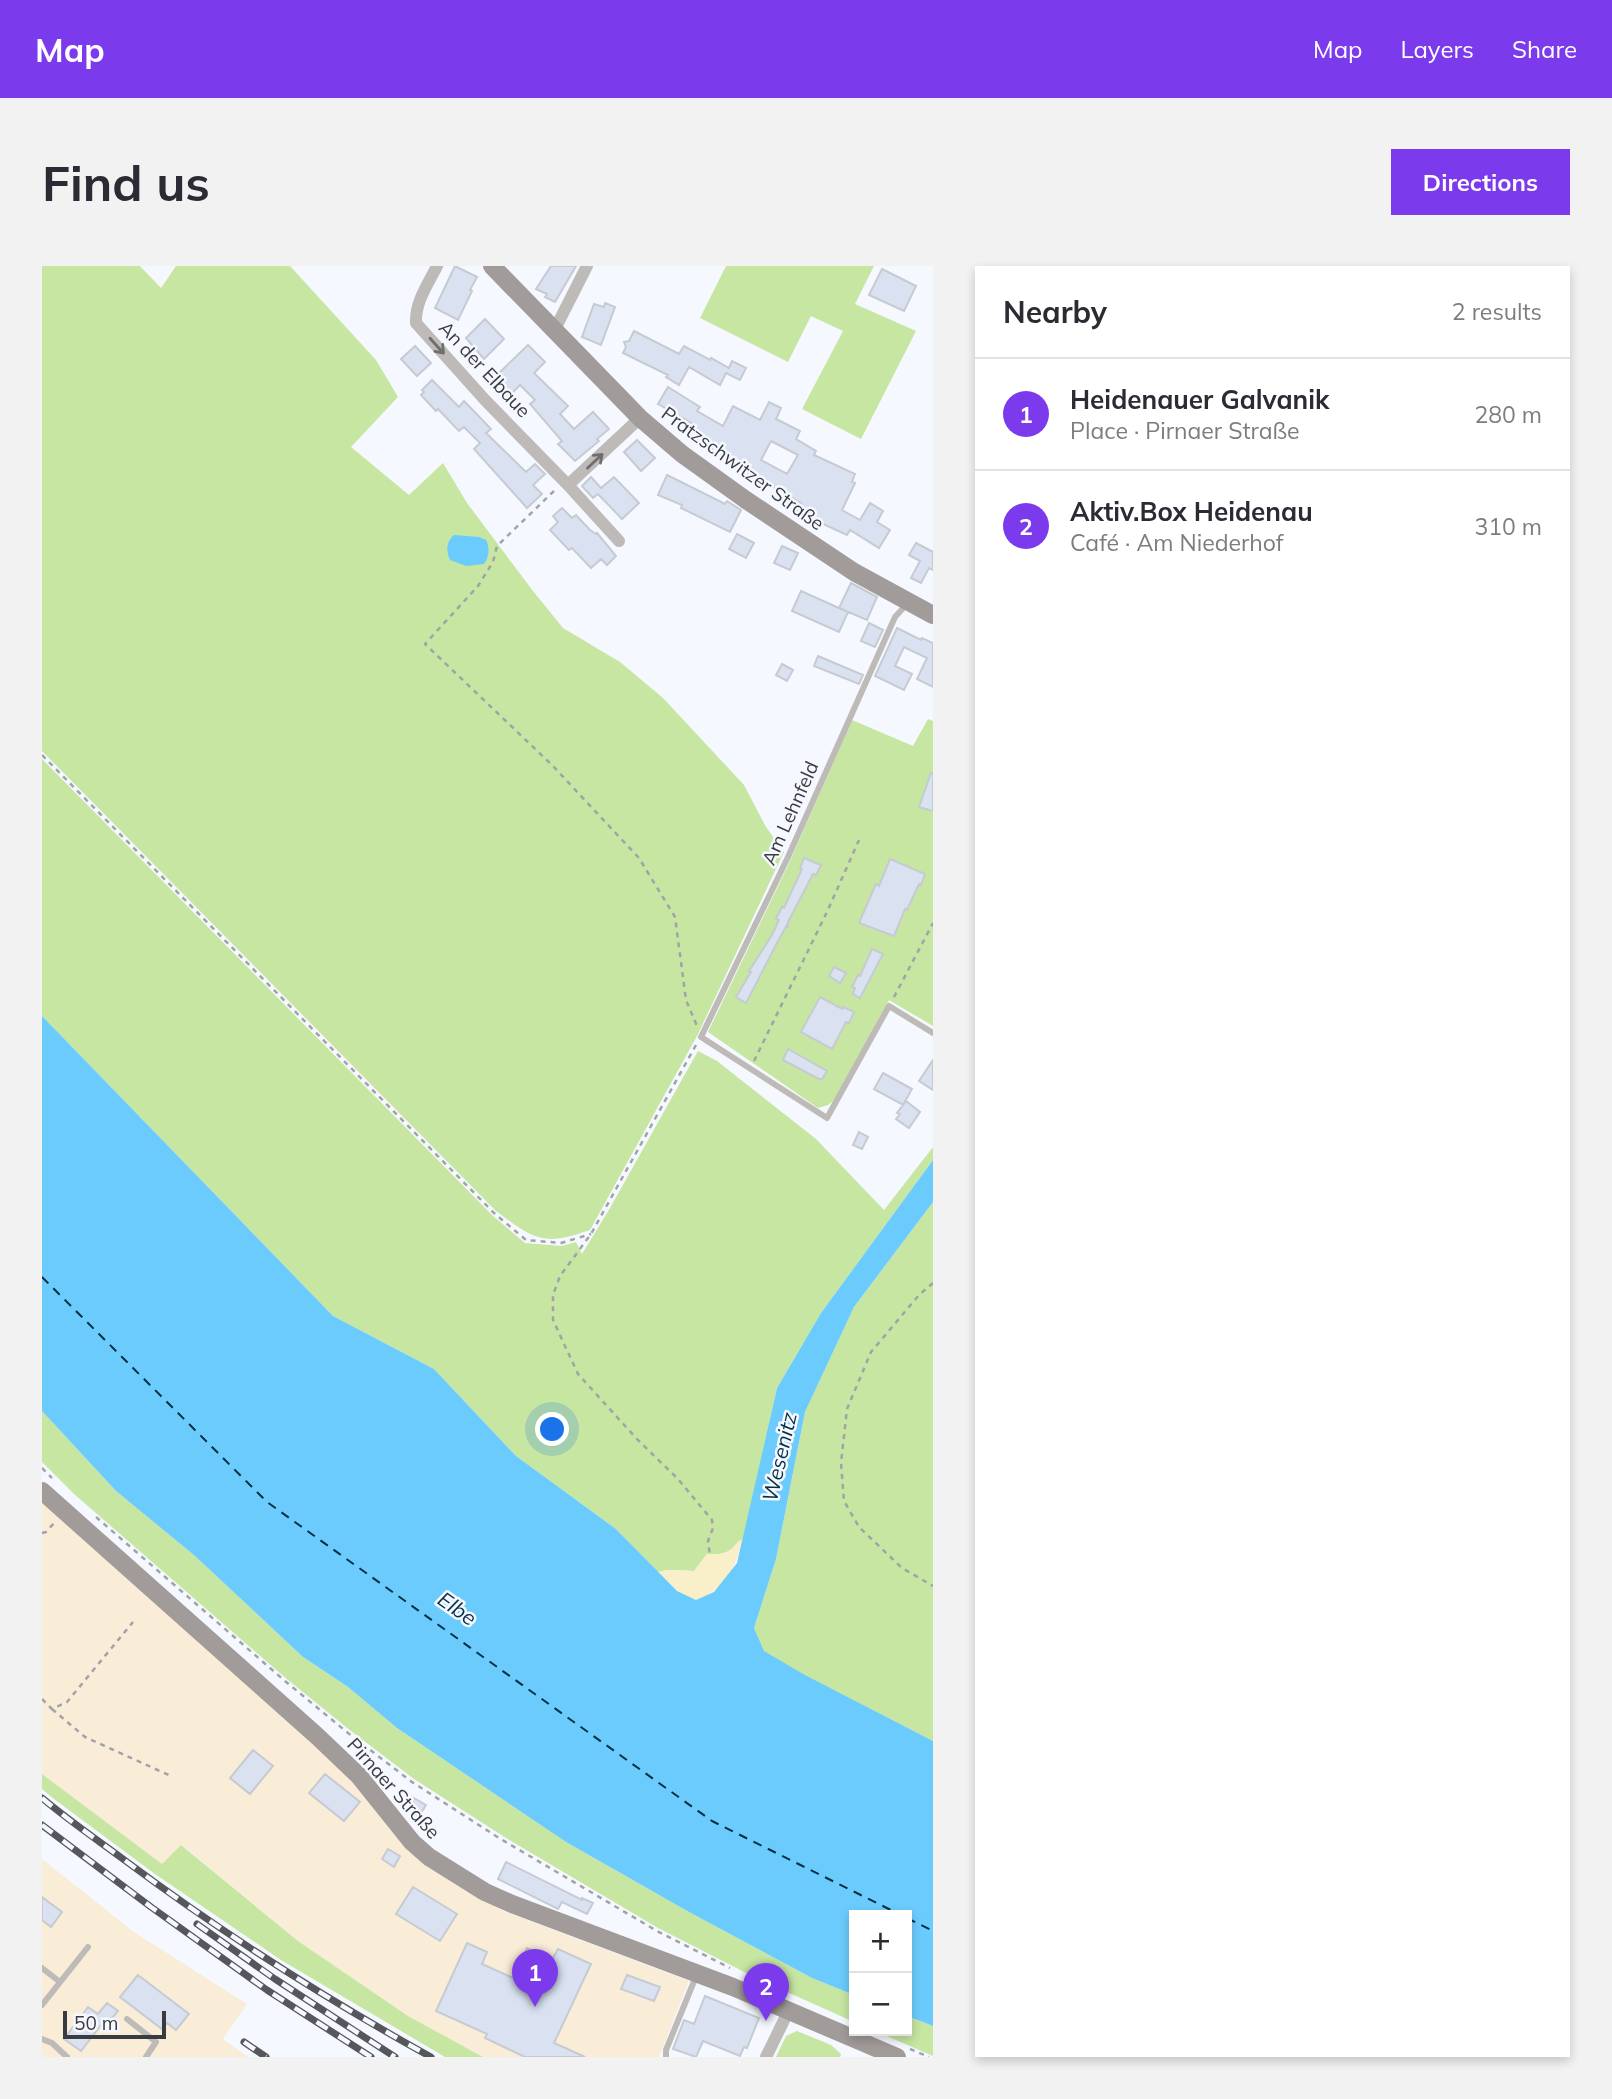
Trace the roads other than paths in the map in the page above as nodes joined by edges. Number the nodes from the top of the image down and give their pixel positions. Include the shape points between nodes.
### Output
1 (437, 266) edge
2 (492, 266) edge
3 (587, 266) edge
4 (554, 331) junction
5 (640, 418) junction
6 (566, 483) junction
7 (619, 541) dead end
8 (908, 603) junction
9 (933, 615) edge
10 (933, 1033) edge
11 (49, 1486) edge
12 (88, 1947) dead end
13 (42, 1968) edge
14 (698, 1974) junction
15 (60, 1982) junction
16 (42, 2005) edge
17 (789, 2010) junction
18 (127, 2019) dead end
19 (42, 2039) edge
20 (67, 2057) edge
21 (146, 2057) edge
22 (666, 2057) edge
23 (766, 2057) edge
24 (897, 2057) edge

1 -> 6 street, An der Elbaue via 420,300 416,323
2 - 4 street, Pratzschwitzer Straße
3 - 4 street
4 - 5 street, Pratzschwitzer Straße
6 -> 5 street
5 - 8 street, Pratzschwitzer Straße via 746,500
6 - 7 street, An der Elbaue
8 - 9 street, Pratzschwitzer Straße
8 - 10 lane, Am Lehnfeld via 895,617 788,857 701,1037 827,1118 889,1006
11 - 14 street, Pirnaer Straße via 359,1776 429,1857 512,1905
12 - 15 lane
13 - 15 lane
14 - 17 street, Pirnaer Straße
14 - 22 lane
15 - 16 lane
17 - 23 street
17 - 24 street, Pirnaer Straße
18 - 21 lane via 156,2042
19 - 20 lane

